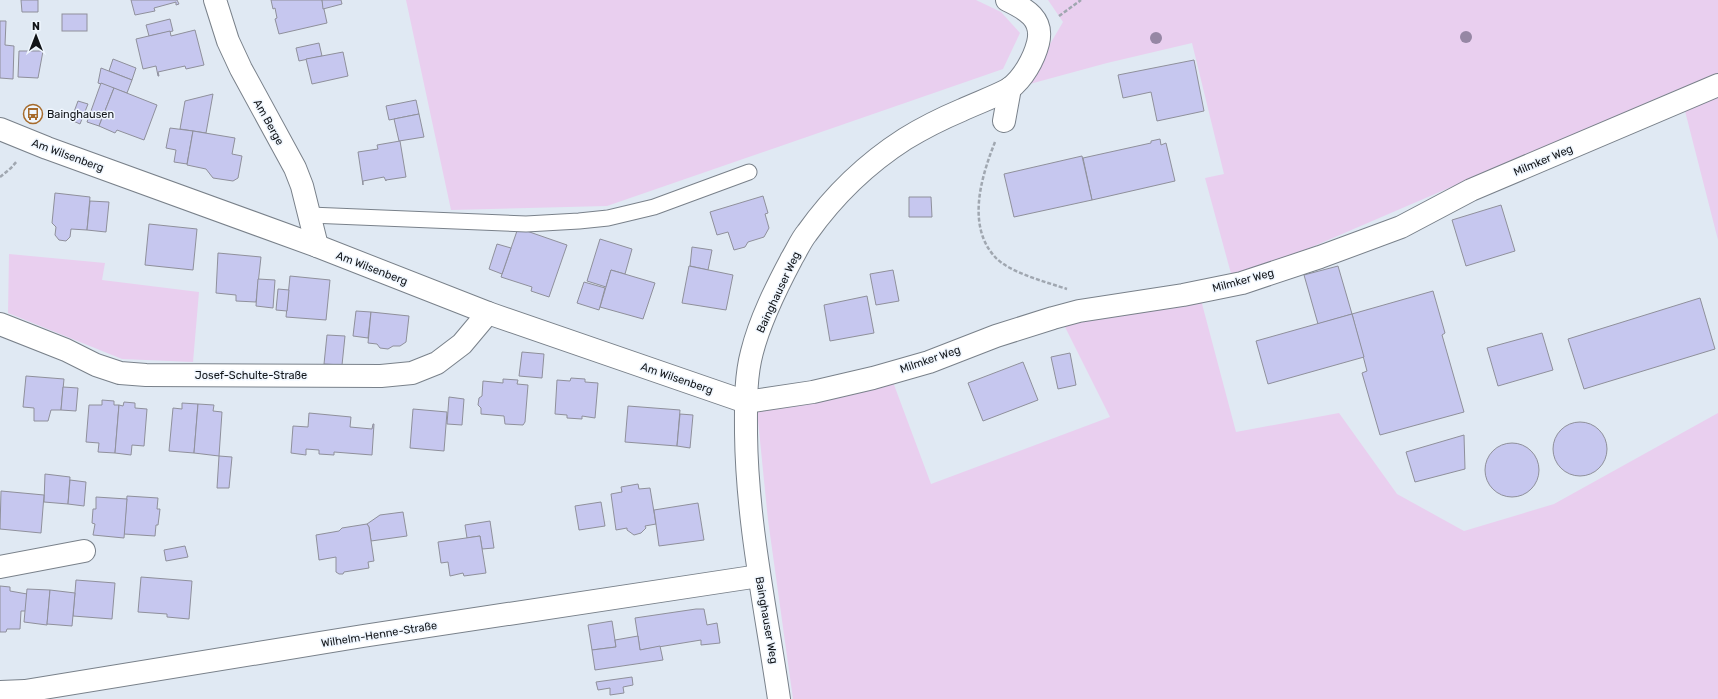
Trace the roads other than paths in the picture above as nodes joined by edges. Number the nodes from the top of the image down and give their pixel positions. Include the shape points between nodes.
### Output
1 (214, 0) edge
2 (1007, 0) edge
3 (1718, 85) edge
4 (1010, 88) junction
5 (1004, 121) road end
6 (0, 129) edge
7 (749, 172) dead end
8 (310, 216) junction
9 (316, 246) junction
10 (488, 313) junction
11 (0, 324) edge
12 (746, 402) junction
13 (84, 551) dead end
14 (0, 567) edge
15 (759, 576) junction
16 (0, 692) edge
17 (779, 699) edge

1 - 8 street, Am Berge via 240,69 295,168
2 - 4 street, Bainghauser Weg via 1036,18 1040,30 1034,55 1023,74
3 - 12 street, Milmker Weg via 1471,190 1401,227 1242,283 1059,316 996,336 929,362 873,378 812,392
4 - 5 street
4 - 12 street, Bainghauser Weg via 906,138 864,168 834,198 806,234 762,320 751,354
6 - 9 street, Am Wilsenberg
7 - 8 lane via 654,207 608,218 579,221 526,224
8 - 9 street, Am Berge
9 - 10 street, Am Wilsenberg
10 - 11 street, Josef-Schulte-Straße via 462,344 437,363 412,373 381,376 120,373
10 - 12 street, Am Wilsenberg
12 - 15 street, Bainghauser Weg via 747,472
13 - 14 street
15 - 16 street, Wilhelm-Henne-Straße
15 - 17 street, Bainghauser Weg

